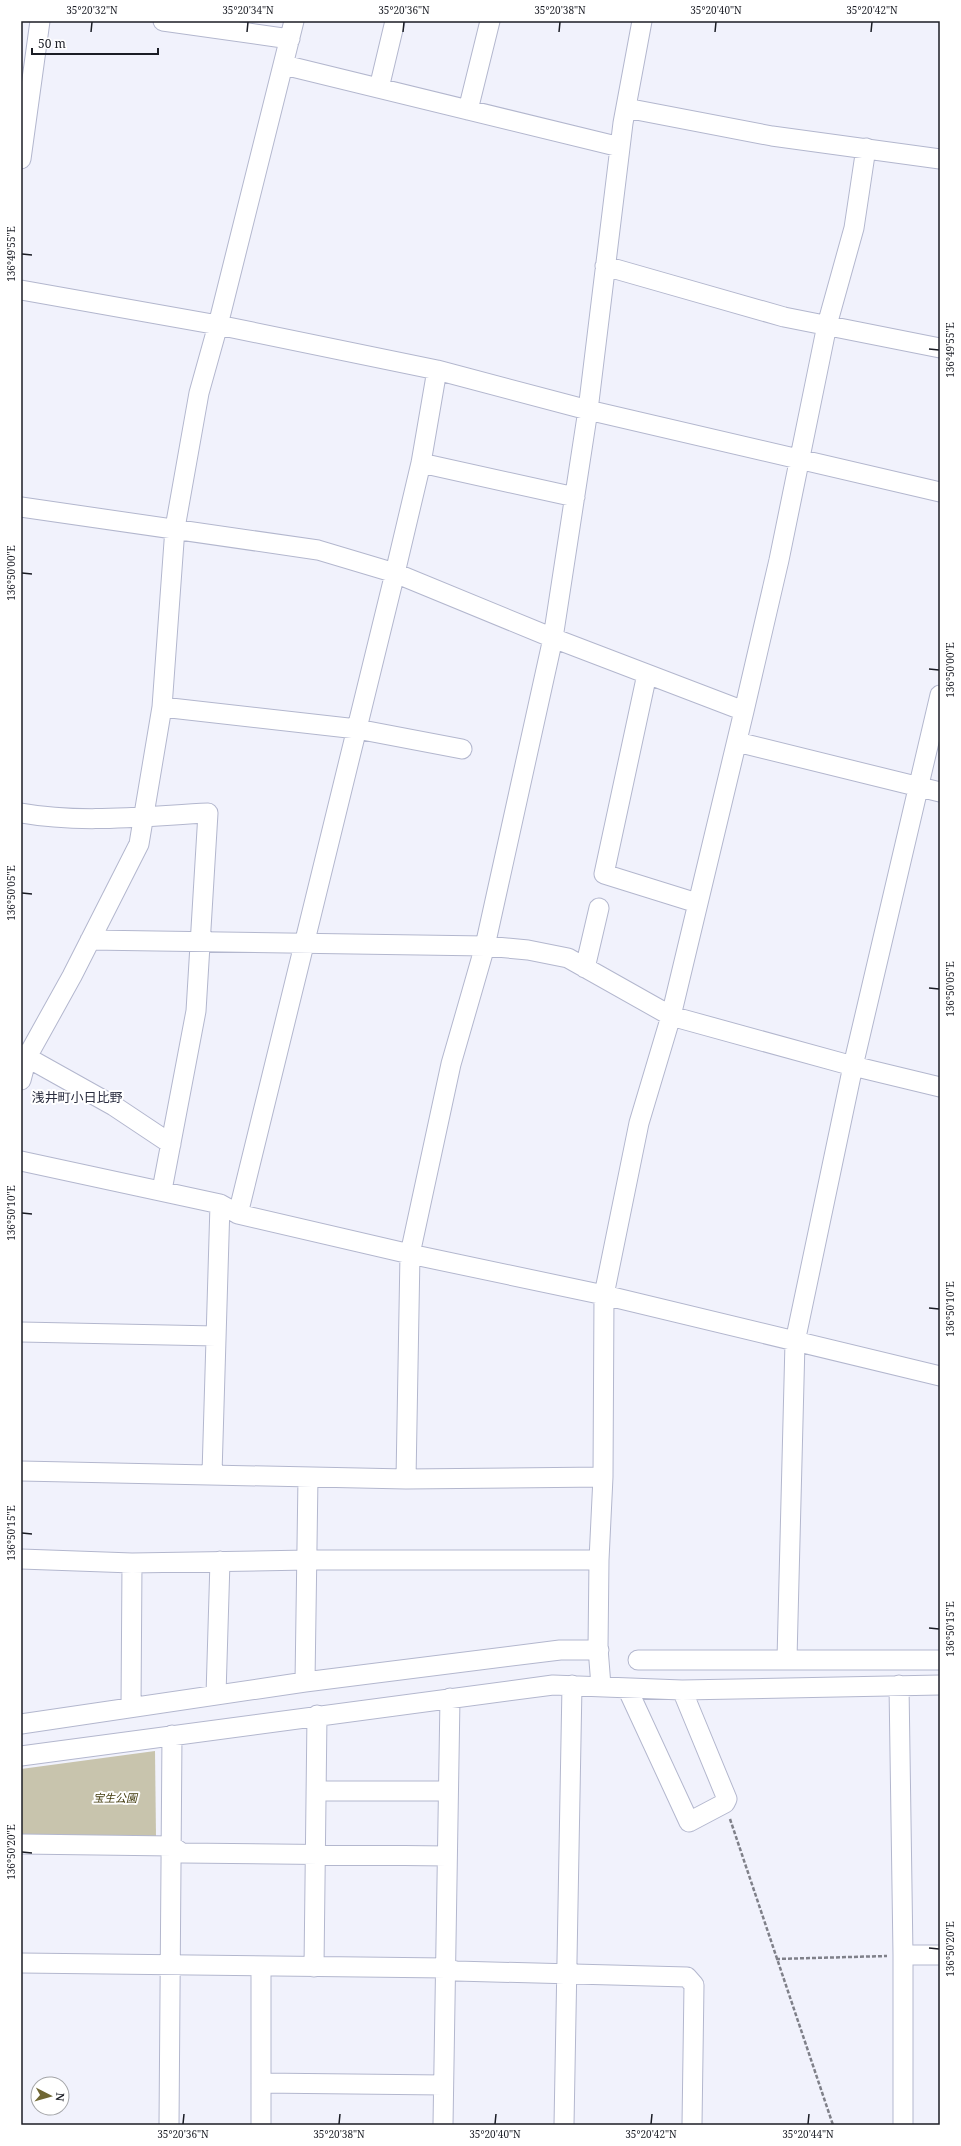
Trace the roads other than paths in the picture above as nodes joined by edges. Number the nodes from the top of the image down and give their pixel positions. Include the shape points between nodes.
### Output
1 (40, 21) edge
2 (163, 21) edge
3 (395, 21) edge
4 (490, 21) edge
5 (642, 21) edge
6 (292, 30) edge
7 (284, 66) junction
8 (379, 88) junction
9 (626, 108) junction
10 (468, 110) junction
11 (620, 147) junction
12 (866, 148) junction
13 (21, 159) edge
14 (940, 159) edge
15 (605, 266) junction
16 (21, 290) edge
17 (218, 325) junction
18 (827, 325) junction
19 (940, 348) edge
20 (437, 370) junction
21 (588, 410) junction
22 (800, 458) junction
23 (420, 463) junction
24 (940, 492) edge
25 (575, 497) junction
26 (21, 507) edge
27 (175, 528) junction
28 (396, 573) junction
29 (553, 638) junction
30 (647, 674) junction
31 (940, 695) edge
32 (162, 707) junction
33 (744, 711) junction
34 (357, 729) junction
35 (737, 742) junction
36 (462, 749) dead end
37 (919, 788) junction
38 (940, 792) edge
39 (21, 813) edge
40 (144, 816) junction
41 (697, 903) junction
42 (599, 908) dead end
43 (90, 940) junction
44 (201, 942) junction
45 (303, 944) junction
46 (485, 946) junction
47 (585, 968) junction
48 (671, 1016) junction
49 (24, 1055) edge
50 (853, 1066) junction
51 (21, 1080) edge
52 (940, 1087) edge
53 (171, 1144) junction
54 (21, 1161) edge
55 (162, 1190) junction
56 (220, 1204) junction
57 (238, 1214) junction
58 (410, 1254) junction
59 (604, 1295) junction
60 (21, 1332) edge
61 (216, 1336) junction
62 (796, 1342) junction
63 (940, 1376) edge
64 (21, 1471) edge
65 (212, 1474) junction
66 (308, 1477) junction
67 (603, 1477) junction
68 (406, 1480) junction
69 (21, 1559) edge
70 (308, 1560) junction
71 (599, 1560) junction
72 (220, 1561) junction
73 (132, 1563) junction
74 (599, 1650) junction
75 (787, 1659) junction
76 (638, 1660) dead end
77 (940, 1660) edge
78 (305, 1682) junction
79 (572, 1685) junction
80 (899, 1685) junction
81 (940, 1685) edge
82 (600, 1686) junction
83 (627, 1688) junction
84 (682, 1690) junction
85 (216, 1695) junction
86 (450, 1698) junction
87 (131, 1707) junction
88 (317, 1716) junction
89 (21, 1724) edge
90 (172, 1735) junction
91 (21, 1756) edge
92 (316, 1791) junction
93 (448, 1791) junction
94 (21, 1844) edge
95 (172, 1846) junction
96 (316, 1855) junction
97 (447, 1856) junction
98 (903, 1955) junction
99 (940, 1955) edge
100 (21, 1963) edge
101 (170, 1965) junction
102 (261, 1966) junction
103 (314, 1967) junction
104 (446, 1968) junction
105 (567, 1974) junction
106 (261, 2083) junction
107 (443, 2085) junction
108 (169, 2125) edge
109 (261, 2125) edge
110 (443, 2125) edge
111 (564, 2125) edge
112 (692, 2125) edge
113 (903, 2125) edge

1 - 13 street
2 - 6 street
3 - 8 street
4 - 10 street
5 - 9 street
6 - 7 street
7 - 8 street
7 - 17 street
8 - 10 street
9 - 11 street
9 - 12 street via 772,136
10 - 11 street
11 - 15 street
12 - 14 street
12 - 18 street via 854,228
15 - 18 street via 784,317
15 - 21 street
16 - 17 street
17 - 20 street
17 - 27 street via 200,393
18 - 19 street
18 - 22 street
20 - 21 street
20 - 23 street
21 - 22 street
21 - 25 street
22 - 24 street
22 - 33 street
23 - 25 street
23 - 28 street
25 - 29 street
26 - 27 street
27 - 28 street via 318,550
27 - 32 street
28 - 29 street
28 - 34 street
29 - 30 street
29 - 46 street
30 - 33 street
30 - 41 street via 604,874
31 - 37 street
32 - 34 street
32 - 40 street
33 - 35 street
34 - 36 street
34 - 45 street
35 - 37 street
35 - 41 street
37 - 38 street
37 - 50 street
39 - 40 street via 96,818
40 - 43 street via 139,844
40 - 44 street via 208,813
41 - 48 street
42 - 47 street
43 - 44 street
43 - 49 street
44 - 45 street
44 - 53 street via 196,1011
45 - 46 street
45 - 57 street
46 - 47 street via 546,953 568,958
46 - 58 street via 452,1064
47 - 48 street
48 - 50 street
48 - 59 street via 639,1123
49 - 51 street
49 - 53 street via 114,1106
50 - 52 street
50 - 62 street
53 - 55 street
54 - 55 street
55 - 56 street
56 - 57 street
56 - 61 street
57 - 58 street
58 - 59 street
58 - 68 street
59 - 62 street
59 - 67 street
60 - 61 street
61 - 65 street
62 - 63 street
62 - 75 street
64 - 65 street
65 - 66 street
66 - 68 street
66 - 70 street
67 - 68 street
67 - 71 street
69 - 73 street
70 - 71 street
70 - 72 street
70 - 78 street
71 - 74 street
72 - 73 street
72 - 85 street
73 - 87 street
74 - 78 street via 560,1650
74 - 82 street
75 - 76 street
75 - 77 street
78 - 85 street
79 - 82 street
79 - 86 street via 553,1685
79 - 105 street
80 - 81 street
80 - 84 street
80 - 98 street
82 - 83 street
83 - 84 street
83 - 84 street via 689,1822 725,1803 727,1799
85 - 87 street
86 - 88 street
86 - 93 street
87 - 89 street
88 - 90 street
88 - 92 street
90 - 91 street
90 - 95 street
92 - 93 street
92 - 96 street
93 - 97 street
94 - 95 street
95 - 96 street via 182,1853
95 - 101 street
96 - 97 street
96 - 103 street
97 - 104 street
98 - 99 street
98 - 113 street
100 - 101 street
101 - 102 street
101 - 108 street
102 - 103 street
102 - 106 street
103 - 104 street
104 - 105 street via 456,1971
104 - 107 street
105 - 111 street
105 - 112 street via 687,1977 694,1985
106 - 107 street
106 - 109 street
107 - 110 street

